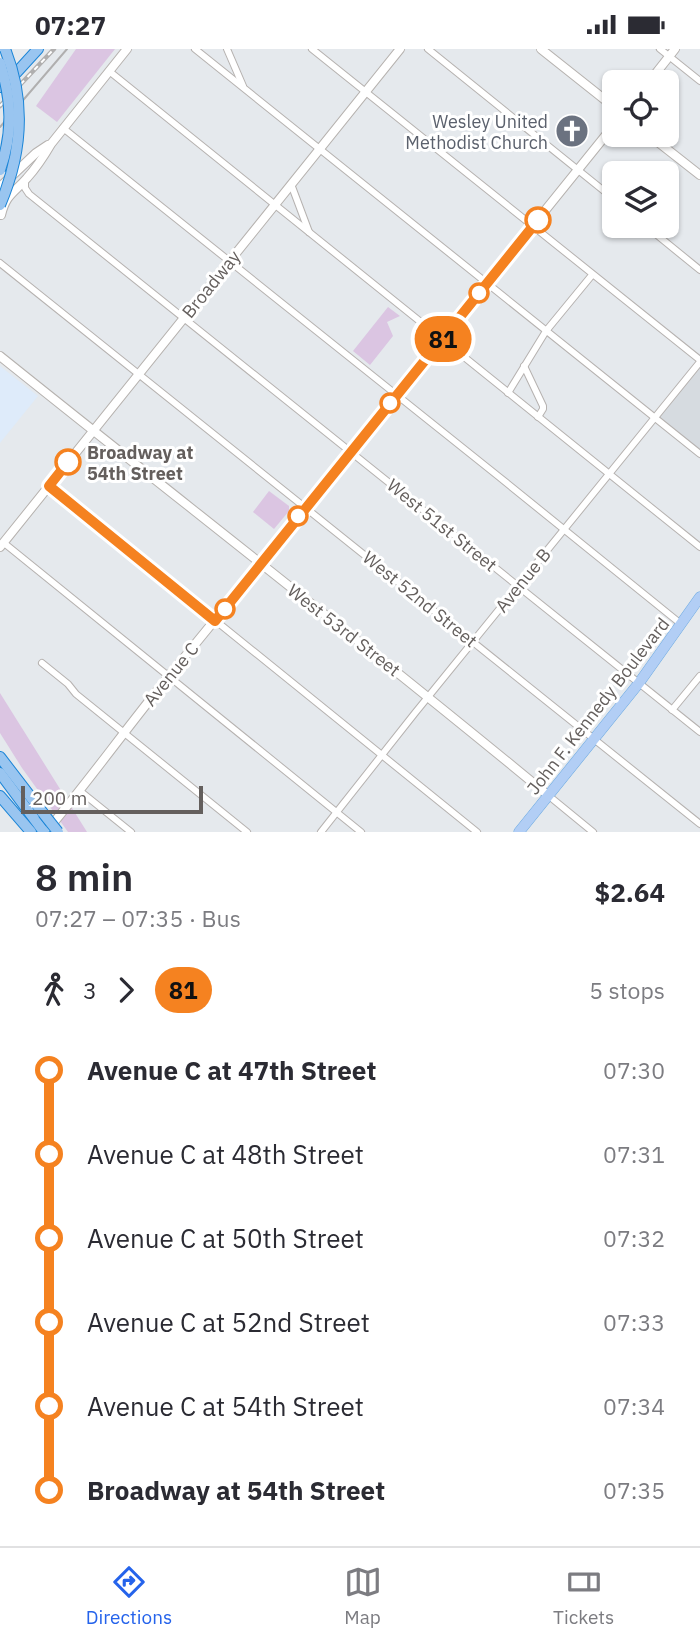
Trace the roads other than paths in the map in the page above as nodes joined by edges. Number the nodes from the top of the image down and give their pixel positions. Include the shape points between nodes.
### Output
1 (6, 49) edge
2 (38, 49) edge
3 (127, 49) edge
4 (195, 49) edge
5 (227, 49) edge
6 (312, 49) edge
7 (400, 49) edge
8 (428, 49) edge
9 (541, 49) edge
10 (660, 49) edge
11 (675, 49) edge
12 (669, 57) junction
13 (0, 58) edge
14 (0, 63) edge
15 (659, 70) edge
16 (109, 71) junction
17 (700, 82) edge
18 (0, 87) edge
19 (244, 88) junction
20 (366, 92) junction
21 (602, 97) edge
22 (63, 128) junction
23 (602, 140) edge
24 (51, 143) junction
25 (664, 147) edge
26 (319, 150) junction
27 (0, 170) edge
28 (579, 170) junction
29 (700, 175) edge
30 (25, 181) junction
31 (292, 184) junction
32 (0, 187) edge
33 (602, 189) edge
34 (274, 205) junction
35 (0, 213) edge
36 (533, 226) junction
37 (310, 234) junction
38 (661, 238) edge
39 (229, 261) junction
40 (0, 263) edge
41 (700, 270) edge
42 (592, 275) junction
43 (488, 282) junction
44 (184, 318) junction
45 (546, 331) junction
46 (442, 340) junction
47 (0, 355) edge
48 (700, 361) edge
49 (524, 366) junction
50 (139, 375) junction
51 (508, 393) junction
52 (397, 395) junction
53 (538, 417) junction
54 (655, 418) junction
55 (93, 430) junction
56 (351, 451) junction
57 (700, 454) edge
58 (610, 474) junction
59 (49, 486) junction
60 (306, 507) junction
61 (565, 530) junction
62 (2, 545) edge
63 (700, 547) edge
64 (261, 565) junction
65 (519, 586) junction
66 (700, 597) edge
67 (215, 621) junction
68 (681, 624) junction
69 (473, 642) junction
70 (42, 663) dead end
71 (700, 676) edge
72 (168, 677) junction
73 (639, 683) junction
74 (429, 696) junction
75 (673, 710) junction
76 (700, 732) edge
77 (124, 733) junction
78 (594, 739) junction
79 (0, 747) edge
80 (382, 755) junction
81 (0, 757) edge
82 (0, 773) edge
83 (22, 785) junction
84 (80, 791) junction
85 (0, 796) edge
86 (549, 796) junction
87 (337, 812) junction
88 (35, 824) edge
89 (700, 824) edge
90 (45, 832) edge
91 (58, 832) edge
92 (131, 832) edge
93 (247, 832) edge
94 (321, 832) edge
95 (361, 832) edge
96 (477, 832) edge
97 (519, 832) edge
98 (593, 832) edge

1 - 13 highway
1 - 35 highway, bridge via 20,118 14,164
2 - 18 highway
3 - 16 street
4 - 19 street
5 - 19 street
6 - 20 street
7 - 20 street, Broadway
8 - 28 street
9 - 21 street
10 - 12 street
11 - 12 street
12 - 15 street
12 - 17 street
14 - 27 highway, bridge via 10,118
16 - 22 street
16 - 34 street
19 - 26 street
20 - 26 street, Broadway
20 - 36 street
22 - 24 street
22 - 39 street
23 - 28 street, Avenue C
24 - 30 street
24 - 32 street
25 - 29 street
26 - 31 street, Broadway
26 - 43 street
28 - 33 street
28 - 36 street, Avenue C
30 - 35 street via 7,198
30 - 44 street, West 51st Street via 29,194
31 - 34 street, Broadway
31 - 37 street
34 - 37 street
34 - 39 street, Broadway
36 - 42 street
36 - 43 street, Avenue C
37 - 46 street
38 - 41 street
39 - 44 street, Broadway
39 - 52 street
40 - 50 street, West 52nd Street
42 - 45 street
42 - 48 street
43 - 45 street
43 - 46 street, Avenue C
44 - 50 street, Broadway
44 - 56 street, West 51st Street
45 - 49 street
45 - 54 street
46 - 51 street
46 - 52 street, Avenue C
47 - 55 street, West 53rd Street
48 - 54 street, Avenue B
49 - 51 street
49 - 53 street via 543,406
50 - 55 street, Broadway
50 - 60 street, West 52nd Street
51 - 53 street
52 - 56 street, Avenue C
52 - 61 street
53 - 58 street
54 - 57 street
54 - 58 street, Avenue B
55 - 59 street, Broadway
55 - 64 street, West 53rd Street
56 - 60 street, Avenue C
56 - 65 street, West 51st Street
58 - 61 street, Avenue B
58 - 63 street
59 - 62 street, Broadway
59 - 67 street
60 - 64 street, Avenue C
60 - 69 street, West 52nd Street
61 - 65 street, Avenue B
61 - 68 street
62 - 72 street
64 - 67 street, Avenue C
64 - 74 street, West 53rd Street
65 - 69 street, Avenue B
65 - 73 street, West 51st Street
66 - 68 main road, John F. Kennedy Boulevard
67 - 72 street, Avenue C
67 - 80 street
68 - 73 main road, John F. Kennedy Boulevard
69 - 74 street, Avenue B
69 - 78 street, West 52nd Street
70 - 77 street
71 - 75 street
72 - 77 street, Avenue C
72 - 87 street
73 - 75 street, West 51st Street
73 - 78 main road, John F. Kennedy Boulevard
74 - 80 street, Avenue B
74 - 86 street, West 53rd Street
75 - 76 street, West 51st Street
77 - 84 street, Avenue C
77 - 93 street
78 - 86 main road, John F. Kennedy Boulevard
78 - 89 street, West 52nd Street
79 - 83 highway
80 - 87 street, Avenue B
80 - 96 street
81 - 83 highway
82 - 88 highway
83 - 88 highway
84 - 90 street, Avenue C
84 - 92 street
85 - 88 highway
86 - 97 main road, John F. Kennedy Boulevard
86 - 98 street, West 53rd Street
87 - 94 street, Avenue B
87 - 95 street
88 - 90 highway
88 - 91 highway, bridge

